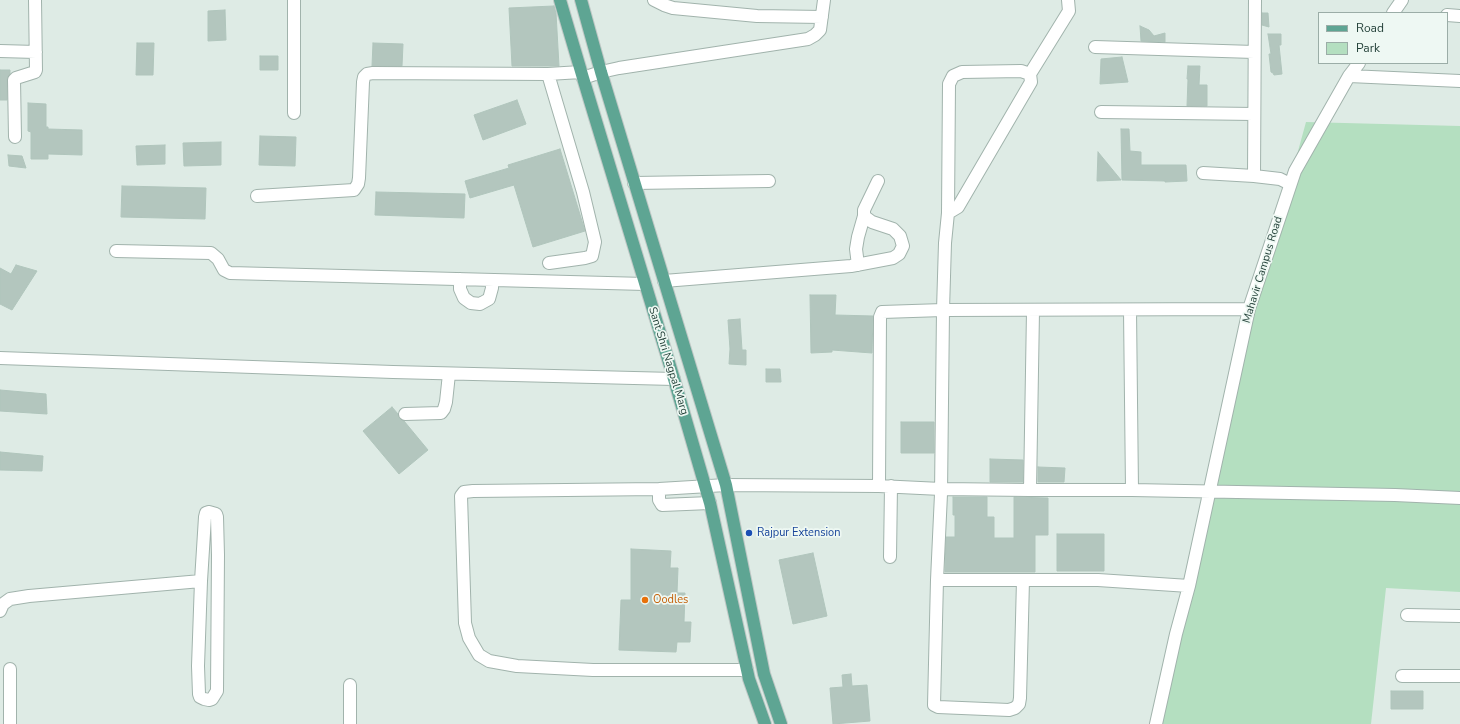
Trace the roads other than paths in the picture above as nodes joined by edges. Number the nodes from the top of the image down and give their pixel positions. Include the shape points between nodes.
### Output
1 (35, 0) edge
2 (294, 0) edge
3 (560, 0) edge
4 (581, 0) edge
5 (654, 0) edge
6 (824, 0) edge
7 (1077, 0) edge
8 (1255, 0) edge
9 (1402, 0) edge
10 (1068, 6) edge
11 (1394, 12) edge
12 (1448, 15) edge
13 (1460, 16) edge
14 (822, 17) junction
15 (587, 22) junction
16 (568, 27) junction
17 (1095, 47) dead end
18 (0, 51) edge
19 (36, 52) junction
20 (1254, 52) junction
21 (1357, 64) edge
22 (600, 72) junction
23 (548, 74) junction
24 (1030, 74) junction
25 (582, 75) junction
26 (1349, 76) junction
27 (1460, 81) edge
28 (1101, 112) dead end
29 (294, 113) dead end
30 (1254, 114) junction
31 (15, 137) dead end
32 (1203, 173) dead end
33 (1254, 176) junction
34 (769, 181) dead end
35 (878, 181) dead end
36 (634, 183) junction
37 (1290, 184) junction
38 (257, 196) dead end
39 (948, 213) junction
40 (864, 216) junction
41 (116, 251) dead end
42 (549, 263) dead end
43 (858, 265) junction
44 (460, 279) junction
45 (492, 280) junction
46 (664, 281) junction
47 (645, 284) junction
48 (1249, 309) junction
49 (943, 310) junction
50 (1130, 310) junction
51 (1033, 311) junction
52 (0, 358) edge
53 (449, 374) junction
54 (674, 380) junction
55 (405, 414) dead end
56 (726, 485) junction
57 (705, 486) junction
58 (885, 486) junction
59 (659, 489) junction
60 (941, 489) junction
61 (1030, 490) junction
62 (1132, 490) junction
63 (1209, 492) junction
64 (1460, 498) edge
65 (710, 503) junction
66 (890, 557) dead end
67 (937, 580) junction
68 (1023, 580) junction
69 (201, 581) junction
70 (1189, 586) junction
71 (0, 611) edge
72 (1407, 615) dead end
73 (1460, 616) edge
74 (10, 669) dead end
75 (747, 670) junction
76 (1402, 676) dead end
77 (1460, 676) edge
78 (350, 685) dead end
79 (10, 724) edge
80 (350, 724) edge
81 (765, 724) edge
82 (781, 724) edge
83 (1156, 724) edge

1 - 19 street
2 - 29 street
3 - 16 main road, Sant Shri Nagpal Marg
4 - 15 main road, Sant Shri Nagpal Marg
5 - 14 street via 673,8 756,16
6 - 14 street
7 - 10 street
8 - 20 street
9 - 11 street
10 - 24 street
12 - 13 street
14 - 22 street via 820,30 808,38
15 - 16 main road via 581,33
15 - 22 main road, Sant Shri Nagpal Marg
16 - 25 main road, Sant Shri Nagpal Marg
17 - 20 street
18 - 19 street
19 - 31 street via 36,72 14,80
20 - 30 street
21 - 26 street, Mahavir Campus Road
22 - 25 street
22 - 36 main road, Sant Shri Nagpal Marg
23 - 25 street
23 - 38 street via 367,74 363,82 359,178 354,190
23 - 42 street via 595,242 592,256
24 - 39 street via 1031,82 1000,137 958,207
24 - 39 street via 1020,71 962,72 953,76 949,84
25 - 47 main road, Sant Shri Nagpal Marg
26 - 27 street
26 - 37 street, Mahavir Campus Road
28 - 30 street
30 - 33 street
32 - 33 street
33 - 37 street via 1280,179
34 - 36 street
35 - 40 street via 864,210
36 - 46 main road, Sant Shri Nagpal Marg
37 - 48 street, Mahavir Campus Road
39 - 49 street
40 - 43 street via 856,249
40 - 43 street via 872,222 893,229 900,236 903,246 899,254 893,258
41 - 44 street via 211,253 224,270 230,273
43 - 46 street
44 - 45 street
44 - 45 street via 460,289 464,298 471,303 480,304 489,299
45 - 47 street
46 - 56 main road, Sant Shri Nagpal Marg
47 - 54 main road, Sant Shri Nagpal Marg
48 - 50 street
48 - 63 street, Mahavir Campus Road
49 - 51 street
49 - 58 street via 881,314
49 - 60 street
50 - 51 street
50 - 62 street
51 - 61 street
52 - 53 street
53 - 54 street
53 - 55 street via 446,402 441,413
54 - 57 main road, Sant Shri Nagpal Marg
56 - 57 street
56 - 58 street
56 - 82 main road, Sant Shri Nagpal Marg via 764,674
57 - 59 street
57 - 65 main road, Sant Shri Nagpal Marg
58 - 60 street
58 - 66 street
59 - 65 street via 659,500 662,505
59 - 75 street via 464,492 461,496 461,528 465,624 469,638 478,654 489,661 517,666 593,670
60 - 61 street
60 - 67 street
61 - 62 street
62 - 63 street
63 - 64 street
63 - 70 street, Mahavir Campus Road
65 - 75 main road, Sant Shri Nagpal Marg
67 - 68 street
67 - 68 street via 934,705 1009,710 1019,704 1020,698
68 - 70 street via 1098,580
69 - 69 street via 205,517 206,513 212,513 217,517 217,691 209,700 200,697 199,694
69 - 71 street via 29,596 10,599 3,604
70 - 83 street, Mahavir Campus Road
72 - 73 street
74 - 79 street
75 - 81 main road, Sant Shri Nagpal Marg
76 - 77 street
78 - 80 street

